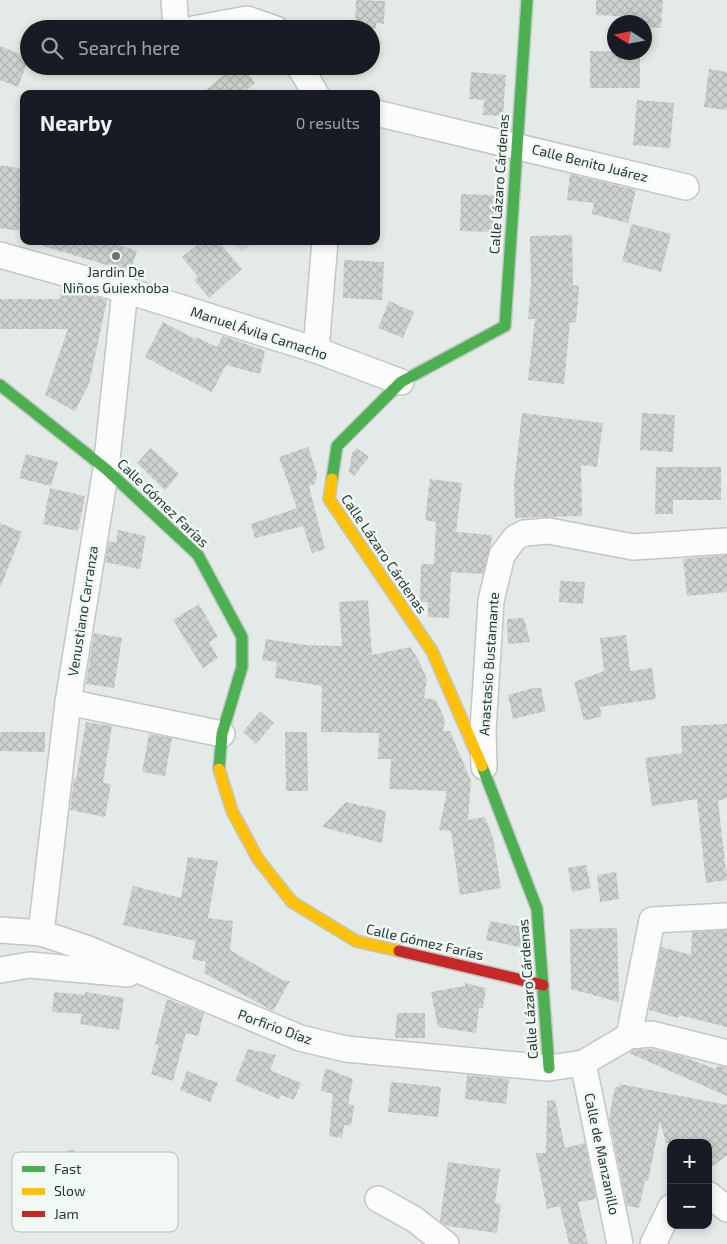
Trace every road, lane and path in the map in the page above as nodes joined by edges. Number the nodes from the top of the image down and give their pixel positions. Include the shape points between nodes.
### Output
1 (174, 0) edge
2 (527, 0) edge
3 (175, 20) edge
4 (304, 75) edge
5 (314, 90) edge
6 (380, 114) edge
7 (517, 145) junction
8 (686, 187) dead end
9 (325, 245) edge
10 (0, 255) edge
11 (125, 290) junction
12 (316, 350) junction
13 (401, 382) junction
14 (0, 385) edge
15 (106, 469) junction
16 (727, 541) edge
17 (68, 702) junction
18 (222, 734) junction
19 (484, 770) junction
20 (727, 916) edge
21 (0, 930) edge
22 (41, 933) junction
23 (0, 970) edge
24 (160, 979) junction
25 (543, 985) junction
26 (629, 1036) junction
27 (727, 1053) edge
28 (583, 1063) junction
29 (550, 1068) junction
30 (712, 1197) edge
31 (378, 1199) dead end
32 (727, 1209) edge
33 (667, 1215) edge
34 (446, 1244) edge
35 (620, 1244) edge
36 (653, 1244) edge

1 - 3 street
2 - 7 street, Calle Lázaro Cárdenas
4 - 5 street
6 - 7 street, Calle Benito Juárez
7 - 8 street, Calle Benito Juárez
7 - 13 street, Calle Lázaro Cárdenas via 504,326
9 - 12 street
10 - 11 street, Manuel Ávila Camacho
11 - 12 street, Manuel Ávila Camacho
11 - 15 street, Venustiano Carranza
12 - 13 street, Manuel Ávila Camacho
13 - 19 street, Calle Lázaro Cárdenas via 337,446 329,499 432,651
14 - 15 street, Calle Gómez Farías
15 - 17 street, Venustiano Carranza
15 - 18 street, Calle Gómez Farías via 198,555 242,637 242,667
16 - 19 street, Anastasio Bustamante via 633,547 549,531 524,533 515,538 502,555 491,601 483,730
17 - 18 street
17 - 22 street, Venustiano Carranza
18 - 25 street, Calle Gómez Farías via 219,770 232,811 258,859 292,902 356,941
19 - 25 street, Calle Lázaro Cárdenas via 538,909
20 - 26 street via 652,920
21 - 22 street, Porfirio Díaz
22 - 24 street, Porfirio Díaz
23 - 24 street via 30,965
24 - 29 street, Porfirio Díaz via 300,1038 346,1049
25 - 29 street, Calle Lázaro Cárdenas
26 - 27 street via 652,1034
26 - 28 street
28 - 29 street, Porfirio Díaz
28 - 35 street, Calle de Manzanillo
30 - 32 street
31 - 34 street via 414,1219
33 - 36 street

